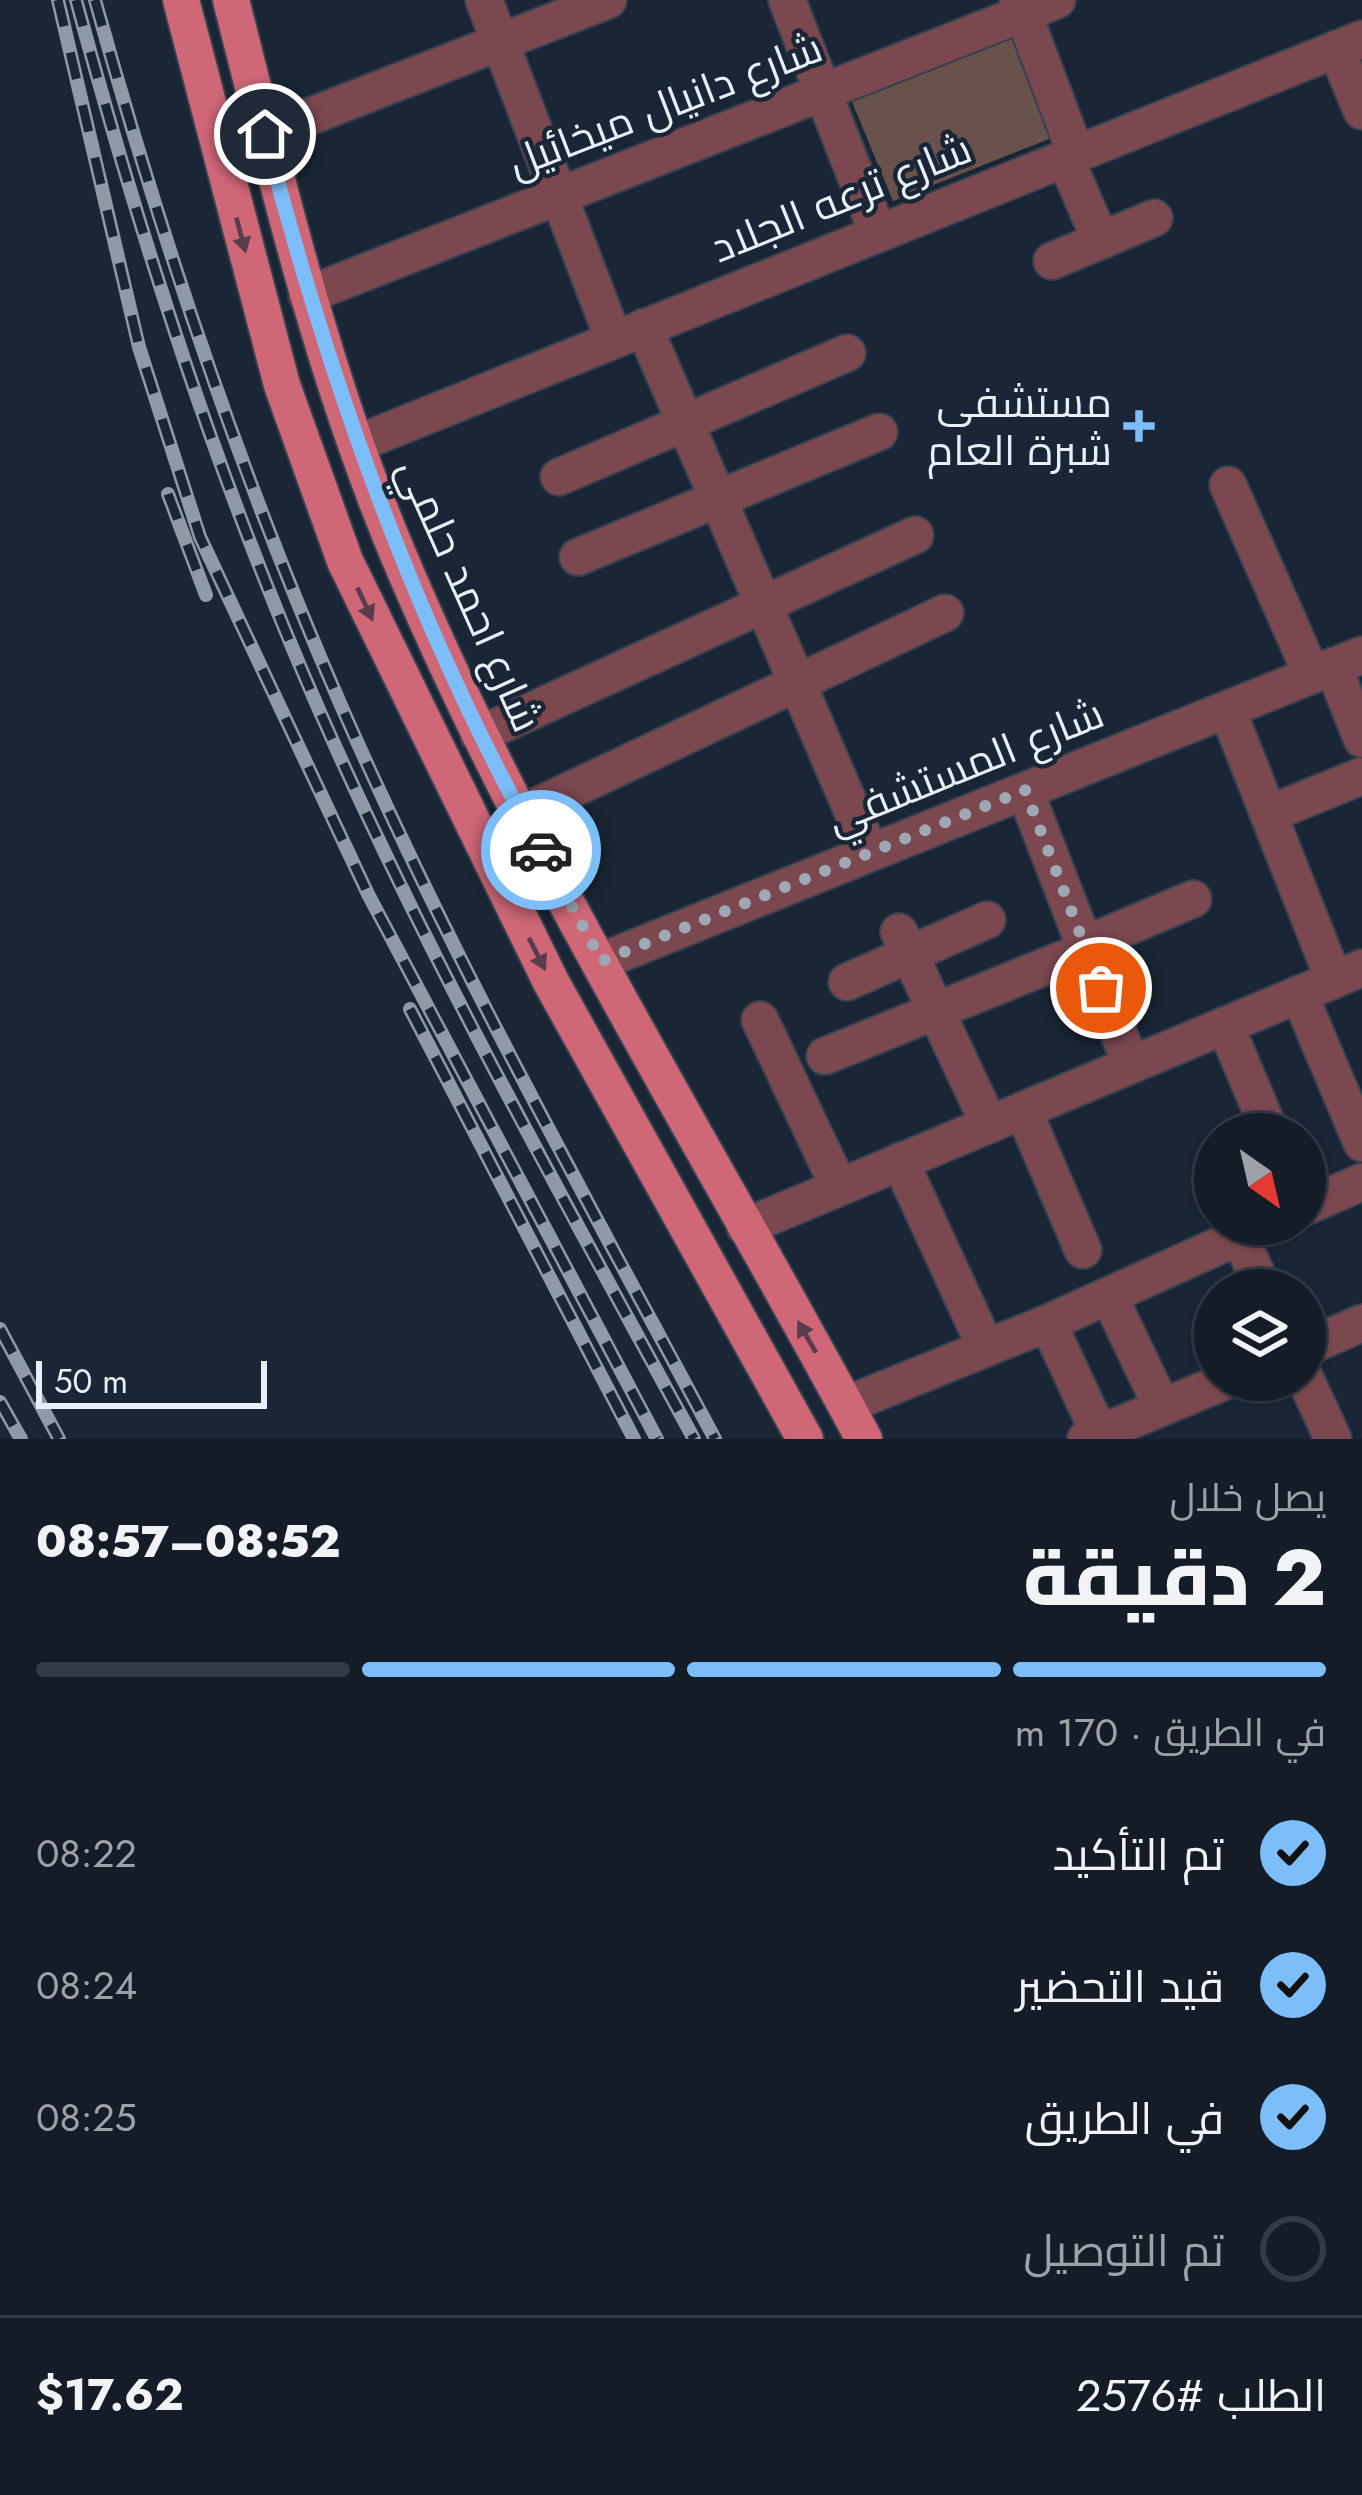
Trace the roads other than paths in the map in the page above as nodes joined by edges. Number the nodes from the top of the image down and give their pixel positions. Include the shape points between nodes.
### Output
1 (181, 0) edge
2 (231, 0) edge
3 (484, 0) edge
4 (608, 0) edge
5 (787, 0) edge
6 (1058, 0) edge
7 (1020, 7) edge
8 (501, 41) junction
9 (1349, 44) edge
10 (823, 92) junction
11 (1362, 112) edge
12 (265, 134) junction
13 (1071, 156) junction
14 (560, 194) junction
15 (1154, 218) dead end
16 (877, 231) junction
17 (1101, 241) junction
18 (1052, 261) dead end
19 (307, 295) junction
20 (629, 333) junction
21 (848, 353) dead end
22 (685, 423) junction
23 (879, 432) dead end
24 (356, 444) junction
25 (560, 477) dead end
26 (1228, 485) dead end
27 (718, 499) junction
28 (915, 535) dead end
29 (578, 557) dead end
30 (763, 604) junction
31 (945, 613) dead end
32 (1335, 666) edge
33 (797, 683) junction
34 (1227, 709) junction
35 (479, 735) junction
36 (1362, 739) edge
37 (1362, 776) edge
38 (1025, 790) junction
39 (1271, 813) junction
40 (520, 814) junction
41 (870, 852) junction
42 (1193, 899) dead end
43 (987, 920) dead end
44 (904, 943) junction
45 (1085, 948) junction
46 (602, 961) junction
47 (1348, 974) edge
48 (847, 982) dead end
49 (1299, 994) junction
50 (936, 1011) junction
51 (760, 1020) dead end
52 (1225, 1025) junction
53 (825, 1056) dead end
54 (1130, 1065) junction
55 (1024, 1110) junction
56 (1262, 1113) edge
57 (989, 1124) junction
58 (1362, 1144) edge
59 (900, 1161) junction
60 (1362, 1182) edge
61 (838, 1187) junction
62 (1326, 1198) edge
63 (745, 1227) junction
64 (1220, 1245) edge
65 (1083, 1250) dead end
66 (1108, 1296) junction
67 (1048, 1323) junction
68 (1362, 1323) edge
69 (1326, 1339) edge
70 (986, 1348) junction
71 (1194, 1394) edge
72 (1316, 1401) edge
73 (846, 1405) junction
74 (1162, 1407) junction
75 (1092, 1436) edge
76 (805, 1439) edge
77 (864, 1439) edge
78 (1333, 1439) edge

1 -> 76 main road via 282,386 345,561 551,982
2 - 12 main road, شارع احمد حلمي
3 - 8 street
4 - 8 street
5 - 10 street
6 - 7 street, شارع دانيال ميخائيل
7 - 10 street, شارع دانيال ميخائيل
7 - 13 street
8 - 12 street
8 - 14 street
9 - 11 street
9 - 13 street, شارع ترعه الجلاد
10 - 14 street, شارع دانيال ميخائيل
10 - 16 street
12 - 19 main road, شارع احمد حلمي
13 - 16 street, شارع ترعه الجلاد
13 - 17 street
14 - 19 street, شارع دانيال ميخائيل
14 - 20 street
15 - 17 street
16 - 20 street, شارع ترعه الجلاد
17 - 18 street
19 - 24 main road, شارع احمد حلمي
20 - 22 street
20 - 24 street, شارع ترعه الجلاد
21 - 22 street
22 - 25 street
22 - 27 street
23 - 27 street
24 - 35 main road, شارع احمد حلمي
26 - 32 street
27 - 29 street
27 - 30 street
28 - 30 street
30 - 33 street
30 - 35 street
31 - 33 street
32 - 34 street, شارع المستشفي
32 - 36 street
33 - 40 street
33 - 41 street
34 - 38 street, شارع المستشفي
34 - 39 street
35 - 40 main road, شارع احمد حلمي
37 - 39 street
38 - 41 street, شارع المستشفي
38 - 45 street
39 - 47 street
40 - 46 main road, شارع احمد حلمي
41 - 46 street, شارع المستشفي
42 - 45 street
43 - 44 street
44 - 48 street
44 - 50 street
45 - 50 street
45 - 54 street
46 - 63 main road, شارع احمد حلمي
47 - 49 street
49 - 52 street
49 - 58 street
50 - 53 street
50 - 57 street
51 - 61 street
52 - 54 street
52 - 56 street
54 - 55 street
55 - 57 street
55 - 65 street
57 - 59 street
59 - 61 street
59 - 70 street
60 - 62 street
61 - 63 street
73 -> 63 main road, شارع احمد حلمي
64 - 66 street
66 - 67 street
66 - 74 street
67 - 70 street
67 - 75 street
68 - 69 street
70 - 73 street
71 - 74 street
72 - 78 street
73 - 77 main road, شارع احمد حلمي
74 - 75 street

